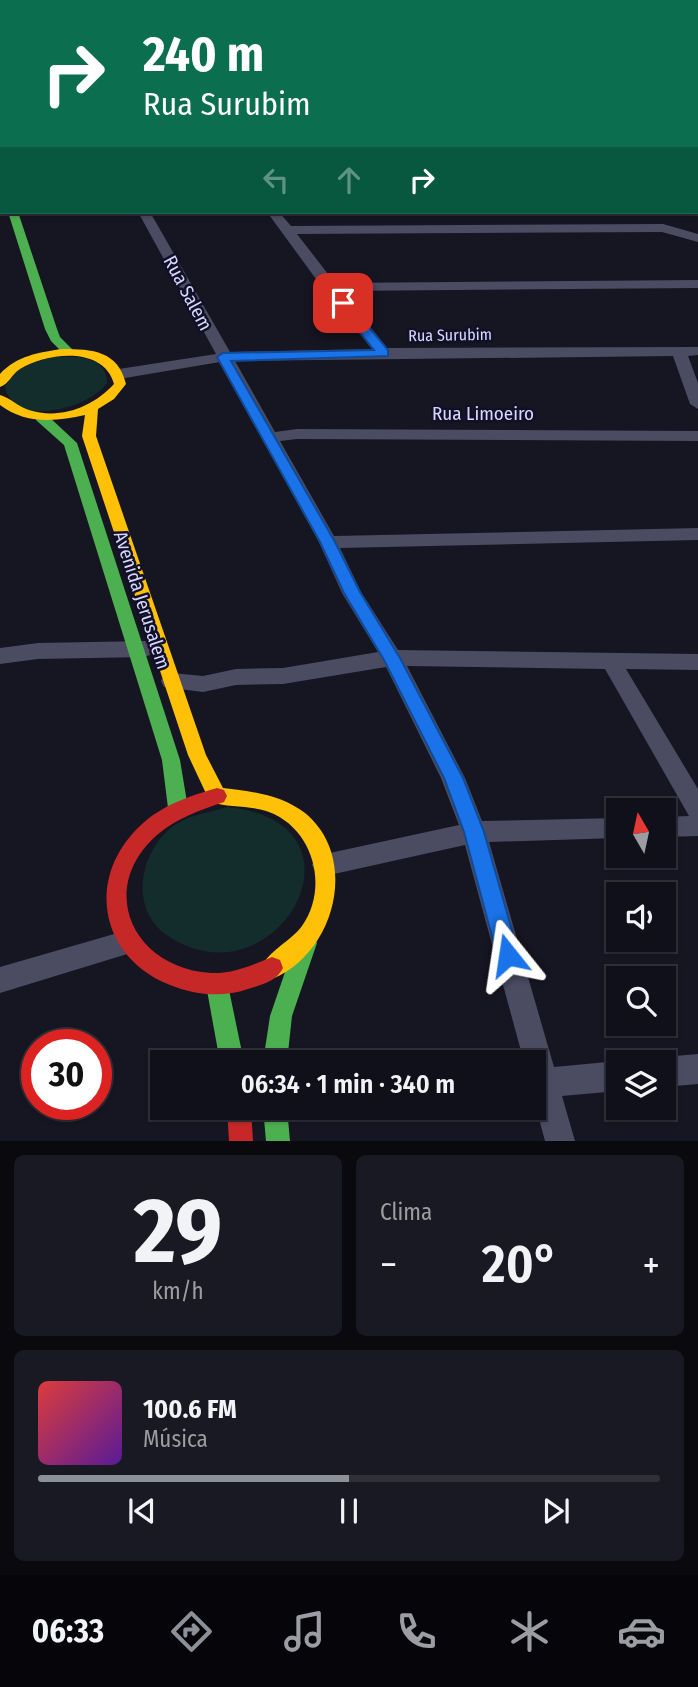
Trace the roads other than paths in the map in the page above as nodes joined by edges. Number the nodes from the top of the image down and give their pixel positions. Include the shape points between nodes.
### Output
1 (145, 214) edge
2 (275, 214) edge
3 (395, 214) edge
4 (513, 214) edge
5 (588, 214) edge
6 (7, 219) edge
7 (530, 228) junction
8 (606, 228) junction
9 (287, 230) junction
10 (409, 230) junction
11 (698, 238) edge
12 (15, 270) dead end
13 (698, 284) edge
14 (329, 287) junction
15 (38, 290) junction
16 (21, 293) dead end
17 (36, 343) dead end
18 (698, 351) edge
19 (69, 352) junction
20 (679, 352) junction
21 (383, 353) junction
22 (223, 357) junction
23 (31, 359) junction
24 (119, 374) junction
25 (0, 383) edge
26 (0, 399) edge
27 (698, 404) edge
28 (92, 408) junction
29 (42, 418) junction
30 (698, 436) edge
31 (268, 438) junction
32 (110, 498) junction
33 (89, 502) junction
34 (698, 534) edge
35 (328, 542) junction
36 (135, 648) junction
37 (161, 649) junction
38 (0, 656) edge
39 (392, 658) junction
40 (698, 662) edge
41 (612, 663) junction
42 (172, 681) junction
43 (217, 796) junction
44 (178, 808) junction
45 (698, 810) edge
46 (698, 826) edge
47 (676, 827) edge
48 (606, 828) edge
49 (474, 832) junction
50 (325, 865) junction
51 (308, 937) junction
52 (128, 942) junction
53 (0, 980) edge
54 (217, 985) junction
55 (230, 1050) edge
56 (275, 1050) edge
57 (533, 1050) edge
58 (698, 1069) edge
59 (676, 1071) edge
60 (606, 1077) edge
61 (546, 1083) edge
62 (546, 1096) edge
63 (240, 1120) edge
64 (276, 1120) edge
65 (241, 1141) edge
66 (278, 1141) edge
67 (560, 1141) edge

1 - 22 street, Rua Salem
2 - 9 street
3 - 10 street
4 - 7 street
5 - 8 street
6 - 12 street
6 - 15 street
7 - 8 street
7 - 10 street
8 - 11 street via 675,229
9 - 10 street
9 - 14 street
13 - 14 street
14 - 21 street
15 - 16 street
15 - 19 street via 55,338
17 - 23 street
18 - 20 street, Rua Surubim
19 - 23 street
19 - 24 street via 102,357
20 - 21 street, Rua Surubim
20 - 27 street
21 - 22 street, Rua Surubim
22 - 24 street, Rua Surubim
22 - 31 street, Rua Salem
23 - 25 street via 14,367
24 - 28 street, Avenida Jerusalem via 114,392
26 - 29 street, Avenida Jerusalem via 19,413
28 - 29 street, Avenida Jerusalem
28 - 32 street, Avenida Jerusalem via 89,436
29 - 33 street, Avenida Jerusalem via 70,443
30 - 31 street, Rua Limoeiro via 297,433
31 - 35 street, Rua Salem
32 - 33 street
32 - 37 street, Avenida Jerusalem
33 - 36 street, Avenida Jerusalem
34 - 35 street
35 - 39 street, Rua Salem via 352,593
36 - 37 street
36 - 38 street
36 - 44 street, Avenida Jerusalem via 171,760
37 - 42 street, Avenida Jerusalem
39 - 41 street
39 - 42 street via 283,676 236,677 203,684
39 - 49 street, Rua Salem via 453,778
40 - 41 street
41 - 45 street
42 - 43 street, Avenida Jerusalem via 197,755
43 - 44 street
43 - 50 street via 254,798 287,811 312,834
44 - 52 street via 150,826 129,851 117,881 117,912
46 - 47 street
48 - 49 street
49 - 50 street
49 - 57 street, Rua Salem
50 - 51 street via 327,889
51 - 54 street via 284,961 253,978
51 - 56 street via 282,1007
52 - 53 street
52 - 54 street via 165,974 190,983
54 - 55 street
58 - 59 street
60 - 61 street
62 - 67 street, Rua Salem
63 - 65 street
64 - 66 street

